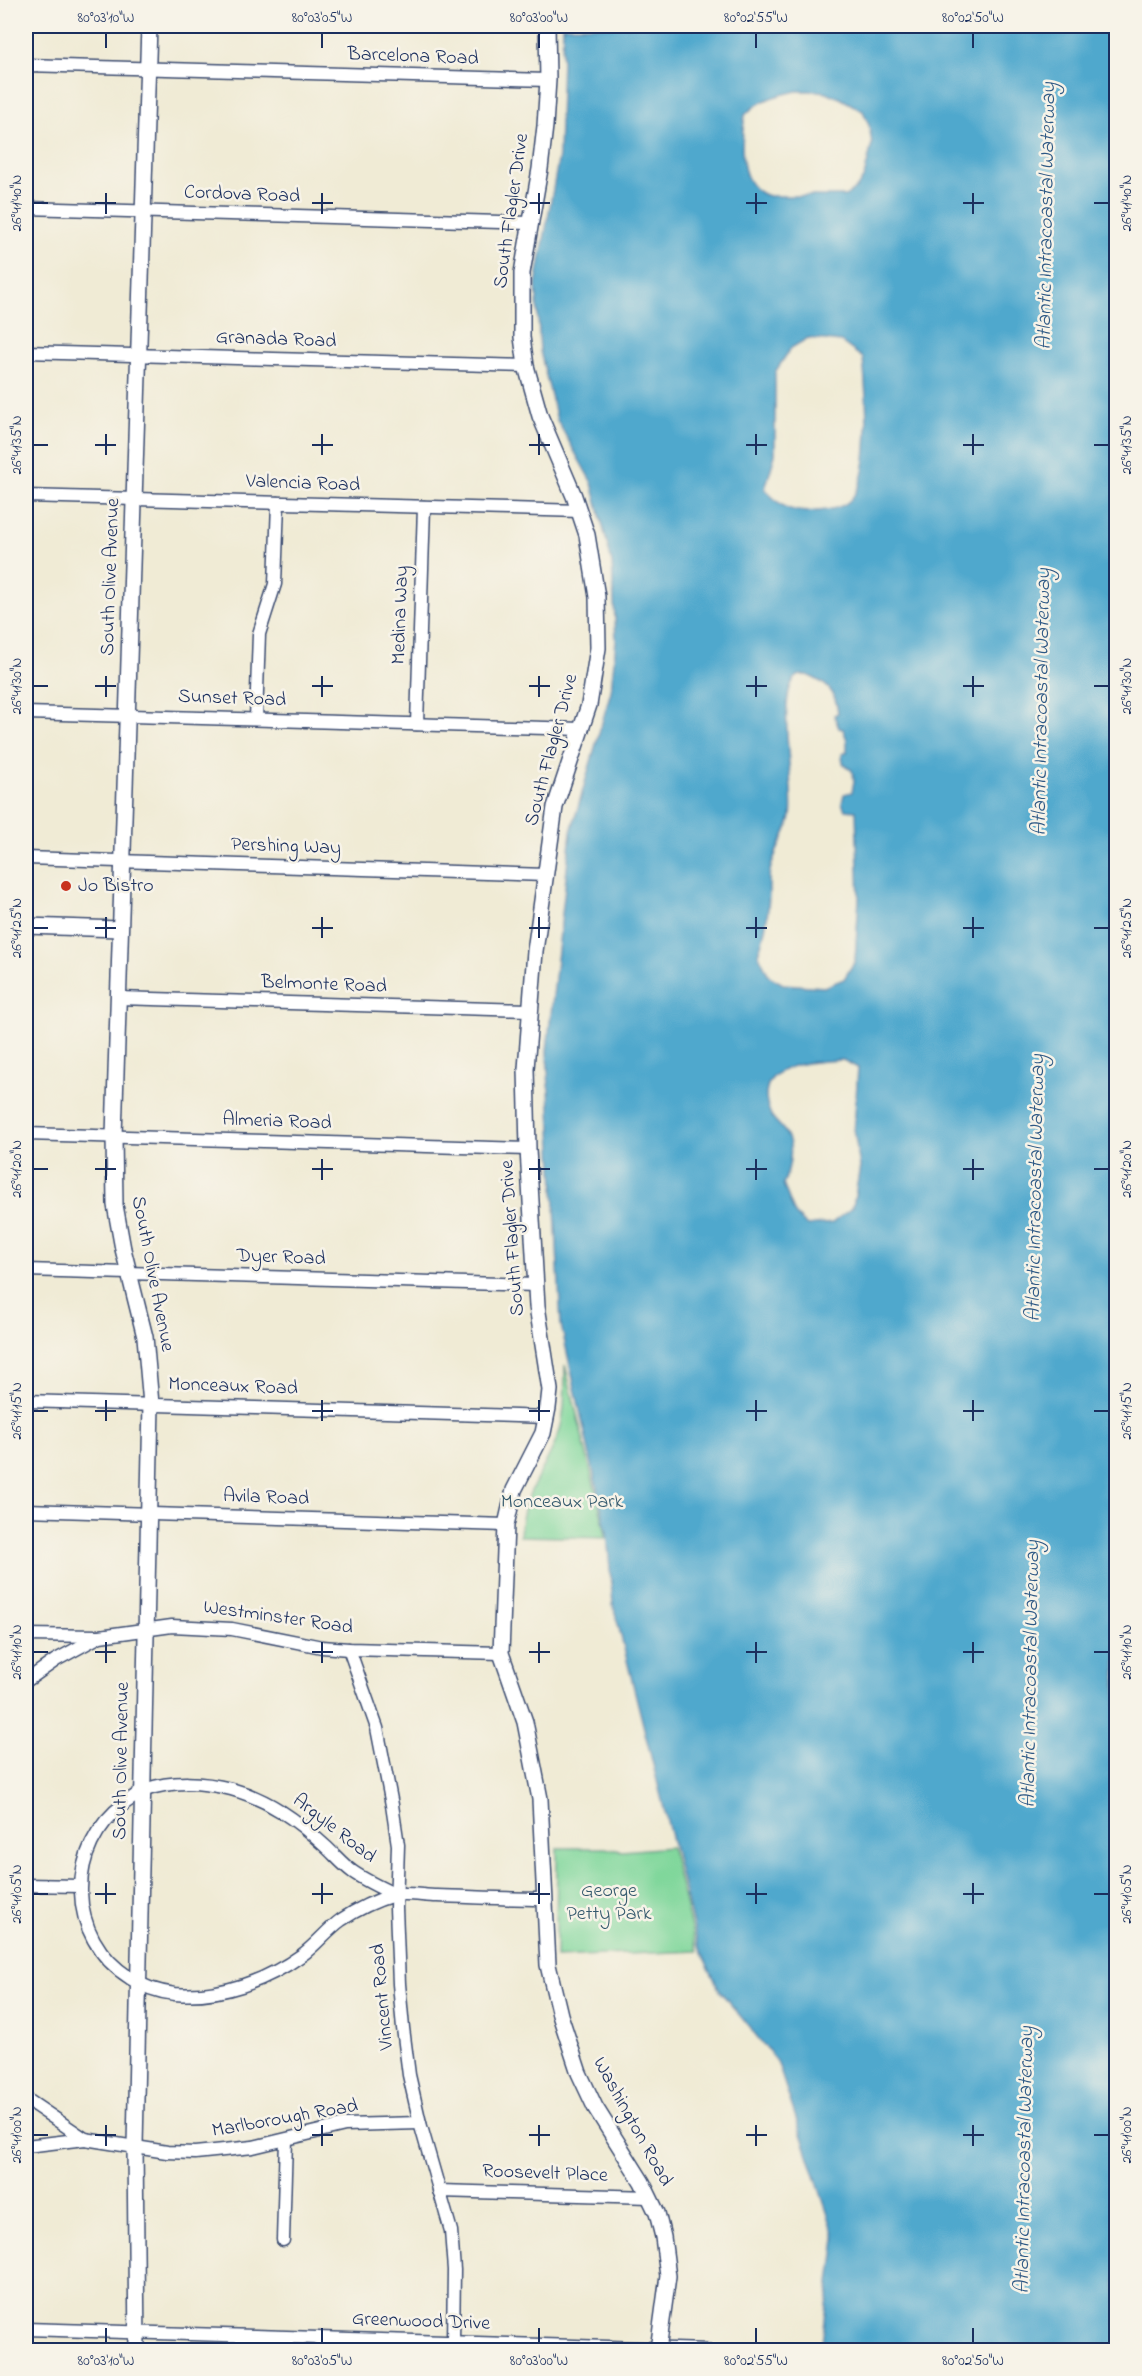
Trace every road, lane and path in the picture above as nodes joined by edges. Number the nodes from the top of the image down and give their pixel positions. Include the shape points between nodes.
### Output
1 (149, 26) edge
2 (547, 26) edge
3 (26, 65) edge
4 (148, 69) junction
5 (548, 80) junction
6 (26, 208) edge
7 (143, 212) junction
8 (530, 223) junction
9 (26, 352) edge
10 (139, 356) junction
11 (526, 366) junction
12 (26, 496) edge
13 (134, 499) junction
14 (278, 503) junction
15 (424, 507) junction
16 (580, 512) junction
17 (26, 713) edge
18 (128, 716) junction
19 (256, 719) junction
20 (417, 724) junction
21 (582, 729) junction
22 (26, 858) edge
23 (122, 861) junction
24 (545, 874) junction
25 (26, 926) edge
26 (120, 929) junction
27 (118, 998) junction
28 (530, 1010) junction
29 (26, 1134) edge
30 (114, 1136) junction
31 (528, 1149) junction
32 (26, 1270) edge
33 (130, 1273) junction
34 (536, 1285) junction
35 (26, 1401) edge
36 (151, 1404) junction
37 (547, 1417) junction
38 (26, 1510) edge
39 (148, 1514) junction
40 (506, 1525) junction
41 (146, 1629) junction
42 (26, 1635) edge
43 (100, 1636) junction
44 (349, 1649) junction
45 (501, 1653) junction
46 (26, 1681) edge
47 (143, 1791) junction
48 (26, 1885) edge
49 (80, 1886) junction
50 (396, 1895) junction
51 (543, 1899) junction
52 (139, 1984) junction
53 (26, 2099) edge
54 (420, 2123) junction
55 (85, 2139) junction
56 (286, 2139) junction
57 (26, 2146) edge
58 (135, 2146) junction
59 (440, 2191) junction
60 (650, 2197) junction
61 (283, 2240) dead end
62 (26, 2329) edge
63 (136, 2333) junction
64 (453, 2343) junction
65 (137, 2350) edge
66 (658, 2350) edge
67 (707, 2350) edge

1 - 4 street, South Olive Avenue
2 - 5 street, South Flagler Drive
3 - 4 street, Barcelona Road
4 - 5 street, Barcelona Road
4 - 7 street, South Olive Avenue
5 - 8 street, South Flagler Drive via 540,169
6 - 7 street, Cordova Road
7 - 8 street, Cordova Road
7 - 10 street, South Olive Avenue
8 - 11 street, South Flagler Drive via 520,305
9 - 10 street, Granada Road
10 - 11 street, Granada Road
10 - 13 street, South Olive Avenue
11 - 16 street, South Flagler Drive via 540,416
12 - 13 street, Valencia Road
13 - 14 street, Valencia Road
13 - 18 street, South Olive Avenue
14 - 15 street, Valencia Road
14 - 19 street via 275,584 259,634
15 - 16 street, Valencia Road
15 - 20 street, Medina Way
16 - 21 street, South Flagler Drive via 593,565 598,619 594,677
17 - 18 street, Sunset Road
18 - 19 street, Sunset Road
18 - 23 street, South Olive Avenue
19 - 20 street, Sunset Road
20 - 21 street, Sunset Road
21 - 24 street, South Flagler Drive via 555,807
22 - 23 street, Pershing Way
23 - 24 street, Pershing Way
23 - 26 street, South Olive Avenue
24 - 28 street, South Flagler Drive
25 - 26 street
26 - 27 street, South Olive Avenue
27 - 28 street, Belmonte Road
27 - 30 street, South Olive Avenue
28 - 31 street, South Flagler Drive via 526,1069
29 - 30 street, Almeria Road
30 - 31 street, Almeria Road
30 - 33 street, South Olive Avenue via 115,1205
31 - 34 street, South Flagler Drive
32 - 33 street, Dyer Road
33 - 34 street, Dyer Road
33 - 36 street, South Olive Avenue via 145,1337
34 - 37 street, South Flagler Drive via 549,1372
35 - 36 street, Monceaux Road
36 - 37 street, Monceaux Road
36 - 39 street, South Olive Avenue
37 - 40 street, South Flagler Drive via 540,1442 514,1490
38 - 39 street, Avila Road
39 - 40 street, Avila Road
39 - 41 street, South Olive Avenue
40 - 45 street, Washington Road
41 - 43 street, Westminster Road
41 - 44 street, Westminster Road via 232,1629
41 - 47 street, South Olive Avenue
42 - 43 street
43 - 46 street, Westminster Road
44 - 45 street, Westminster Road
44 - 50 street, Vincent Road via 385,1763 398,1845
45 - 51 street, Washington Road via 525,1722 540,1799
47 - 49 street via 116,1809 96,1834 83,1863
47 - 50 street, Argyle Road via 184,1783 210,1784 255,1797 303,1826 351,1871
47 - 52 street, South Olive Avenue
48 - 49 street
49 - 52 street via 84,1919 97,1948 119,1971
50 - 51 street
50 - 52 street via 340,1920 302,1955 244,1985 213,1993 175,1994
50 - 54 street, Vincent Road via 403,2028
51 - 60 street, Washington Road via 548,1965 569,2047 595,2107
52 - 58 street, South Olive Avenue
53 - 55 street, Marlborough Road
54 - 56 street, Marlborough Road via 345,2125
54 - 59 street, Vincent Road
55 - 57 street
55 - 58 street, Marlborough Road
56 - 58 street, Marlborough Road via 195,2153
56 - 61 street
58 - 63 street, South Olive Avenue
59 - 60 street, Roosevelt Place
59 - 64 street, Vincent Road via 454,2255
60 - 66 street, Washington Road via 663,2236 668,2276
62 - 63 street, Greenwood Drive
63 - 64 street, Greenwood Drive
63 - 65 street, South Olive Avenue
64 - 66 street, Greenwood Drive
66 - 67 street, Greenwood Drive

